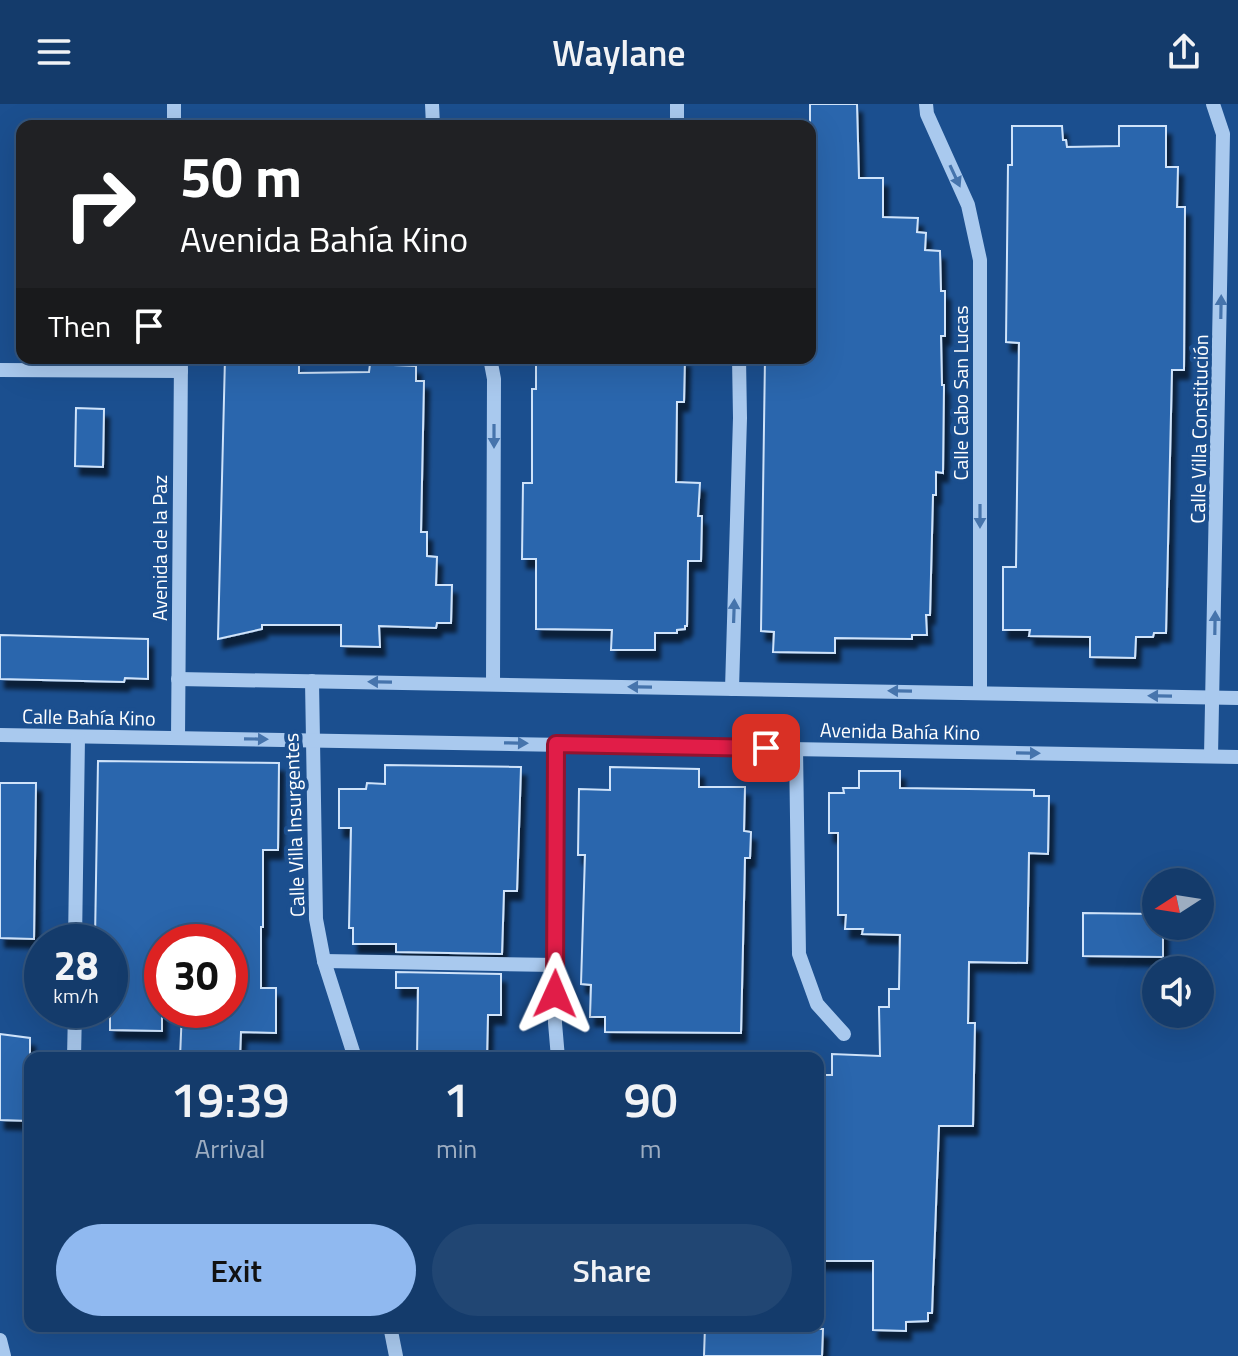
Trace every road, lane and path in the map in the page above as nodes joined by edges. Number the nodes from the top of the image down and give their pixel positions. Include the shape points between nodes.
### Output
1 (926, 104) edge
2 (1213, 104) edge
3 (181, 364) edge
4 (491, 364) edge
5 (739, 364) edge
6 (0, 370) edge
7 (178, 679) junction
8 (312, 681) junction
9 (493, 684) junction
10 (732, 689) junction
11 (980, 692) junction
12 (1214, 698) junction
13 (1238, 698) edge
14 (0, 735) edge
15 (78, 737) junction
16 (178, 738) junction
17 (312, 740) junction
18 (556, 744) junction
19 (796, 749) junction
20 (1211, 756) junction
21 (1238, 757) edge
22 (75, 924) edge
23 (324, 961) junction
24 (555, 965) junction
25 (75, 1028) edge
26 (844, 1034) dead end
27 (74, 1052) edge
28 (353, 1052) edge
29 (557, 1052) edge
30 (391, 1332) edge
31 (0, 1340) edge
32 (4, 1356) edge
33 (396, 1356) edge

1 -> 11 street, Calle Cabo San Lucas via 968,205 980,260
12 -> 2 street, Calle Villa Constitución via 1223,134
3 - 6 street
3 - 7 street, Avenida de la Paz
4 -> 9 street
10 -> 5 street
7 - 8 street, Avenida Bahía Kino
7 - 16 street, Avenida de la Paz
9 -> 8 street, Avenida Bahía Kino
8 - 17 street, Calle Villa Insurgentes
10 -> 9 street, Avenida Bahía Kino
11 -> 10 street, Avenida Bahía Kino
12 -> 11 street, Avenida Bahía Kino
12 - 13 street, Avenida Bahía Kino
12 - 20 street, Calle Villa Constitución
14 - 15 street, Calle Bahía Kino
15 - 16 street, Calle Bahía Kino
15 - 22 street
16 -> 17 street, Avenida Bahía Kino
17 -> 18 street, Avenida Bahía Kino
17 - 23 street, Calle Villa Insurgentes via 316,919
18 - 19 street, Avenida Bahía Kino
18 - 24 street
19 -> 20 street, Avenida Bahía Kino
19 - 26 street via 799,954 817,1004
20 - 21 street, Avenida Bahía Kino
23 - 24 street
23 - 28 street, Calle Villa Insurgentes
24 - 29 street
25 - 27 street
30 - 33 street
31 - 32 street

